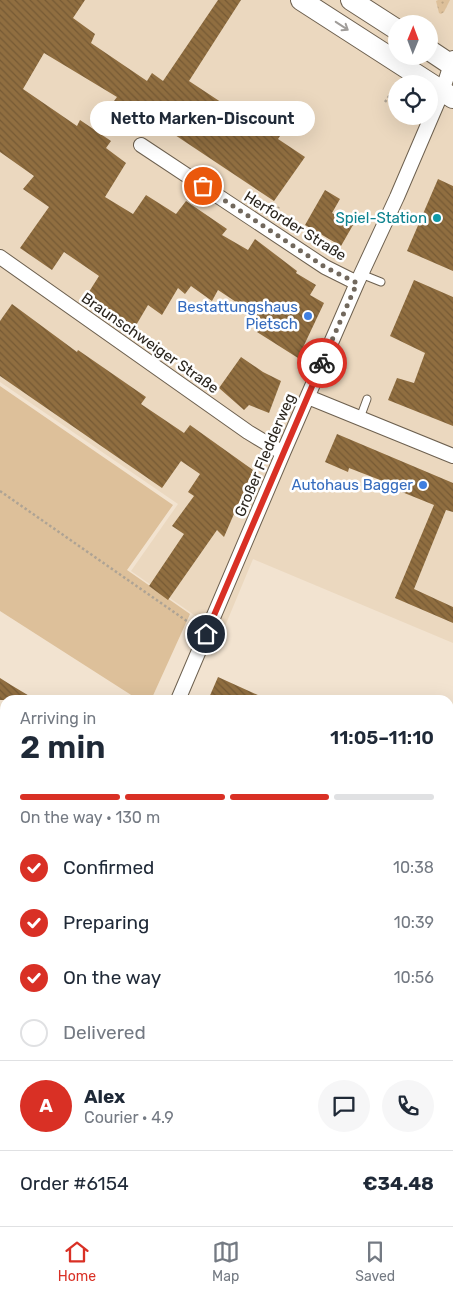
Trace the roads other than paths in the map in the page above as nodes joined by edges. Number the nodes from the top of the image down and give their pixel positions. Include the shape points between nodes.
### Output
1 (301, 0) edge
2 (351, 0) edge
3 (388, 24) edge
4 (438, 55) edge
5 (452, 63) edge
6 (447, 95) edge
7 (141, 145) dead end
8 (0, 257) edge
9 (359, 278) junction
10 (381, 282) dead end
11 (308, 396) junction
12 (367, 399) dead end
13 (360, 418) junction
14 (283, 453) junction
15 (453, 456) edge
16 (180, 695) edge

1 -> 6 main road
2 - 3 main road
4 - 5 main road
5 - 6 street, Großer Fledderweg
6 - 9 street, Großer Fledderweg
7 - 9 street, Herforder Straße via 325,267
8 - 14 street, Braunschweiger Straße via 248,432
9 - 10 lane
9 - 11 street, Großer Fledderweg
11 - 13 street
11 - 14 street, Großer Fledderweg
12 - 13 lane
13 - 15 street
14 - 16 street, Großer Fledderweg

